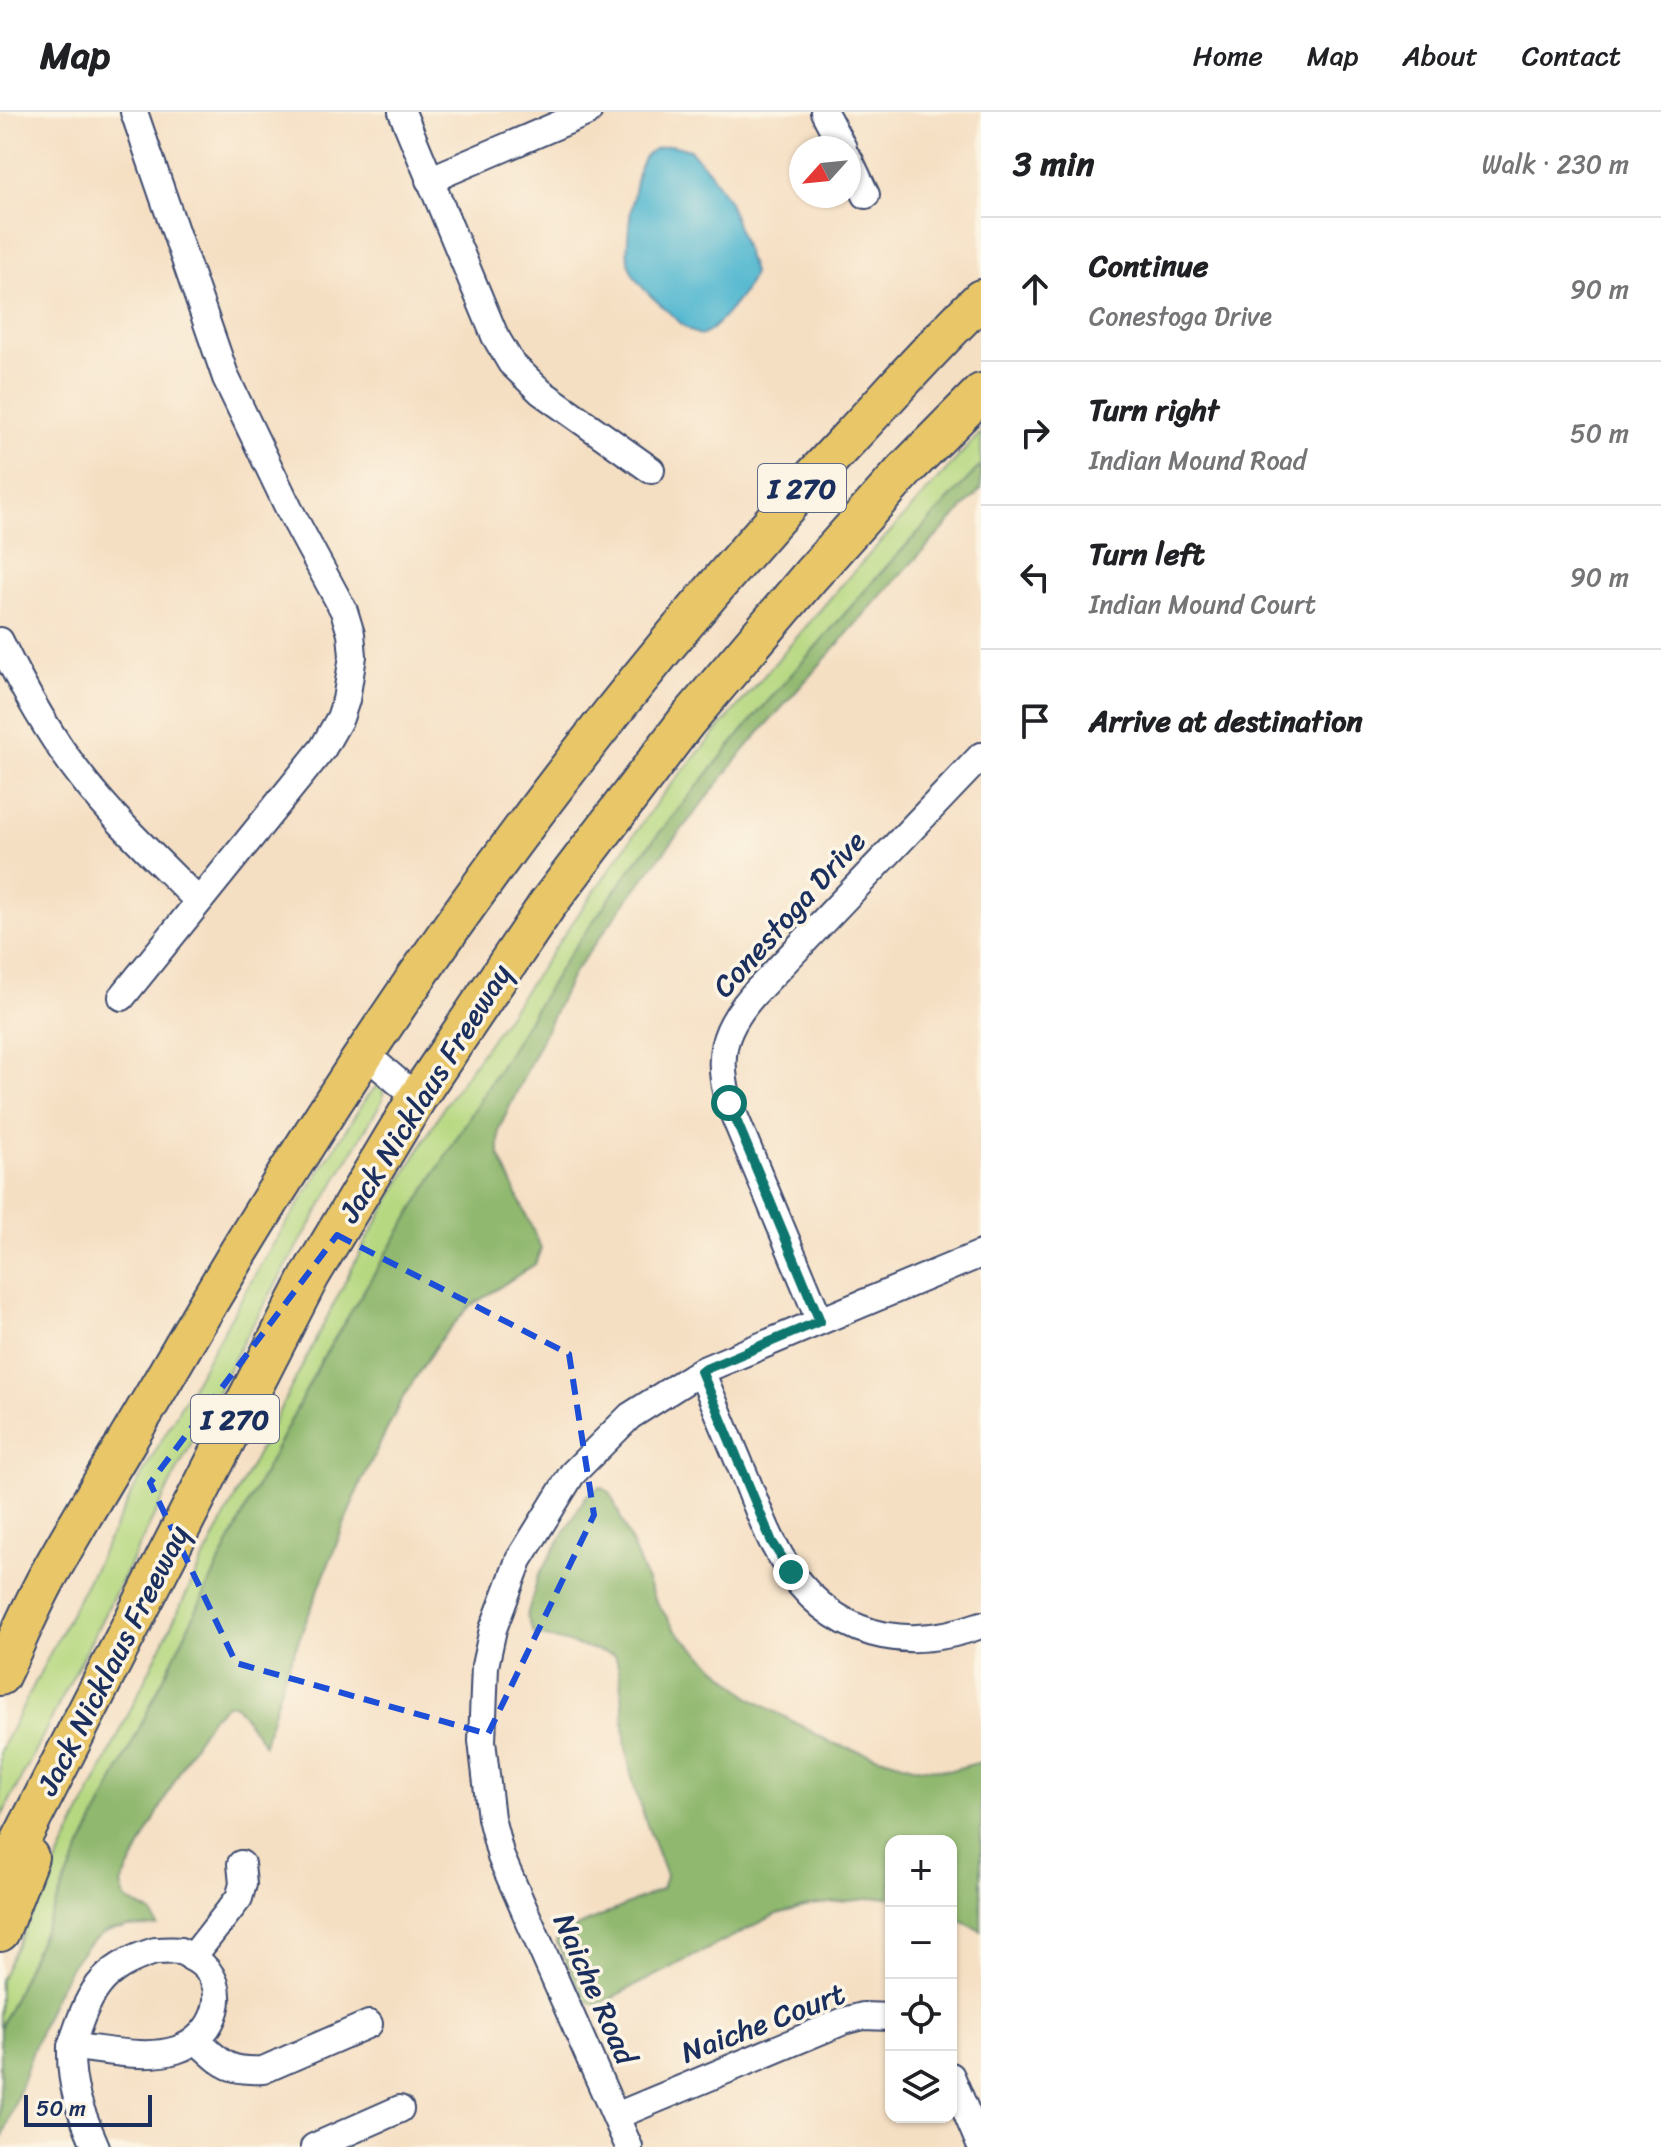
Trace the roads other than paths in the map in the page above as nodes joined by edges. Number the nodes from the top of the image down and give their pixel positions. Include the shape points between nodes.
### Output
1 (134, 112) edge
2 (402, 112) edge
3 (588, 112) edge
4 (824, 112) edge
5 (837, 136) edge
6 (429, 180) junction
7 (861, 184) edge
8 (866, 195) dead end
9 (981, 299) edge
10 (981, 393) edge
11 (651, 470) dead end
12 (0, 641) edge
13 (981, 756) edge
14 (198, 901) junction
15 (122, 997) dead end
16 (363, 1052) junction
17 (417, 1098) junction
18 (981, 1254) edge
19 (820, 1321) junction
20 (701, 1371) junction
21 (47, 1578) junction
22 (981, 1625) edge
23 (0, 1661) edge
24 (0, 1676) edge
25 (68, 1749) junction
26 (241, 1864) dead end
27 (0, 1881) edge
28 (0, 1932) edge
29 (192, 1958) junction
30 (885, 2016) edge
31 (369, 2024) dead end
32 (196, 2040) junction
33 (71, 2047) junction
34 (957, 2090) edge
35 (400, 2109) dead end
36 (616, 2116) junction
37 (96, 2147) edge
38 (314, 2147) edge
39 (629, 2147) edge
40 (981, 2147) edge

1 - 14 street via 226,378 351,634 351,681 332,733
2 - 6 street
3 - 6 street
4 - 5 street
6 - 11 street via 511,363 541,392
7 - 8 street
9 - 16 highway, I 270 via 779,512 685,620 459,913
10 - 17 highway, Jack Nicklaus Freeway / I 270 via 905,470 686,722 547,905
12 - 14 street via 23,689 82,778
13 - 19 street, Conestoga Drive via 753,995 729,1029 721,1075 729,1103
14 - 15 street
16 - 17 street
16 - 21 highway, I 270 via 246,1237
17 - 25 highway, Jack Nicklaus Freeway / I 270 via 310,1276
18 - 19 street, Naiche Road
19 - 20 street, Naiche Road
20 - 22 street via 772,1542 815,1600 847,1624 879,1635 915,1640
20 - 36 street, Naiche Road via 630,1416 572,1474 519,1560 485,1666 485,1779 501,1857
21 - 23 highway
21 - 24 highway, I 270
25 - 27 highway, Jack Nicklaus Freeway / I 270
25 - 28 highway
26 - 29 street via 239,1898
29 - 32 street via 205,1966 217,1989 215,2016
29 - 33 street via 182,1952 155,1951 115,1970 85,2003
30 - 36 street, Naiche Court via 844,2021
31 - 32 street via 263,2070 226,2067
32 - 33 street via 153,2054
33 - 37 street via 70,2076
34 - 40 street
35 - 38 street
36 - 39 street, Naiche Road

